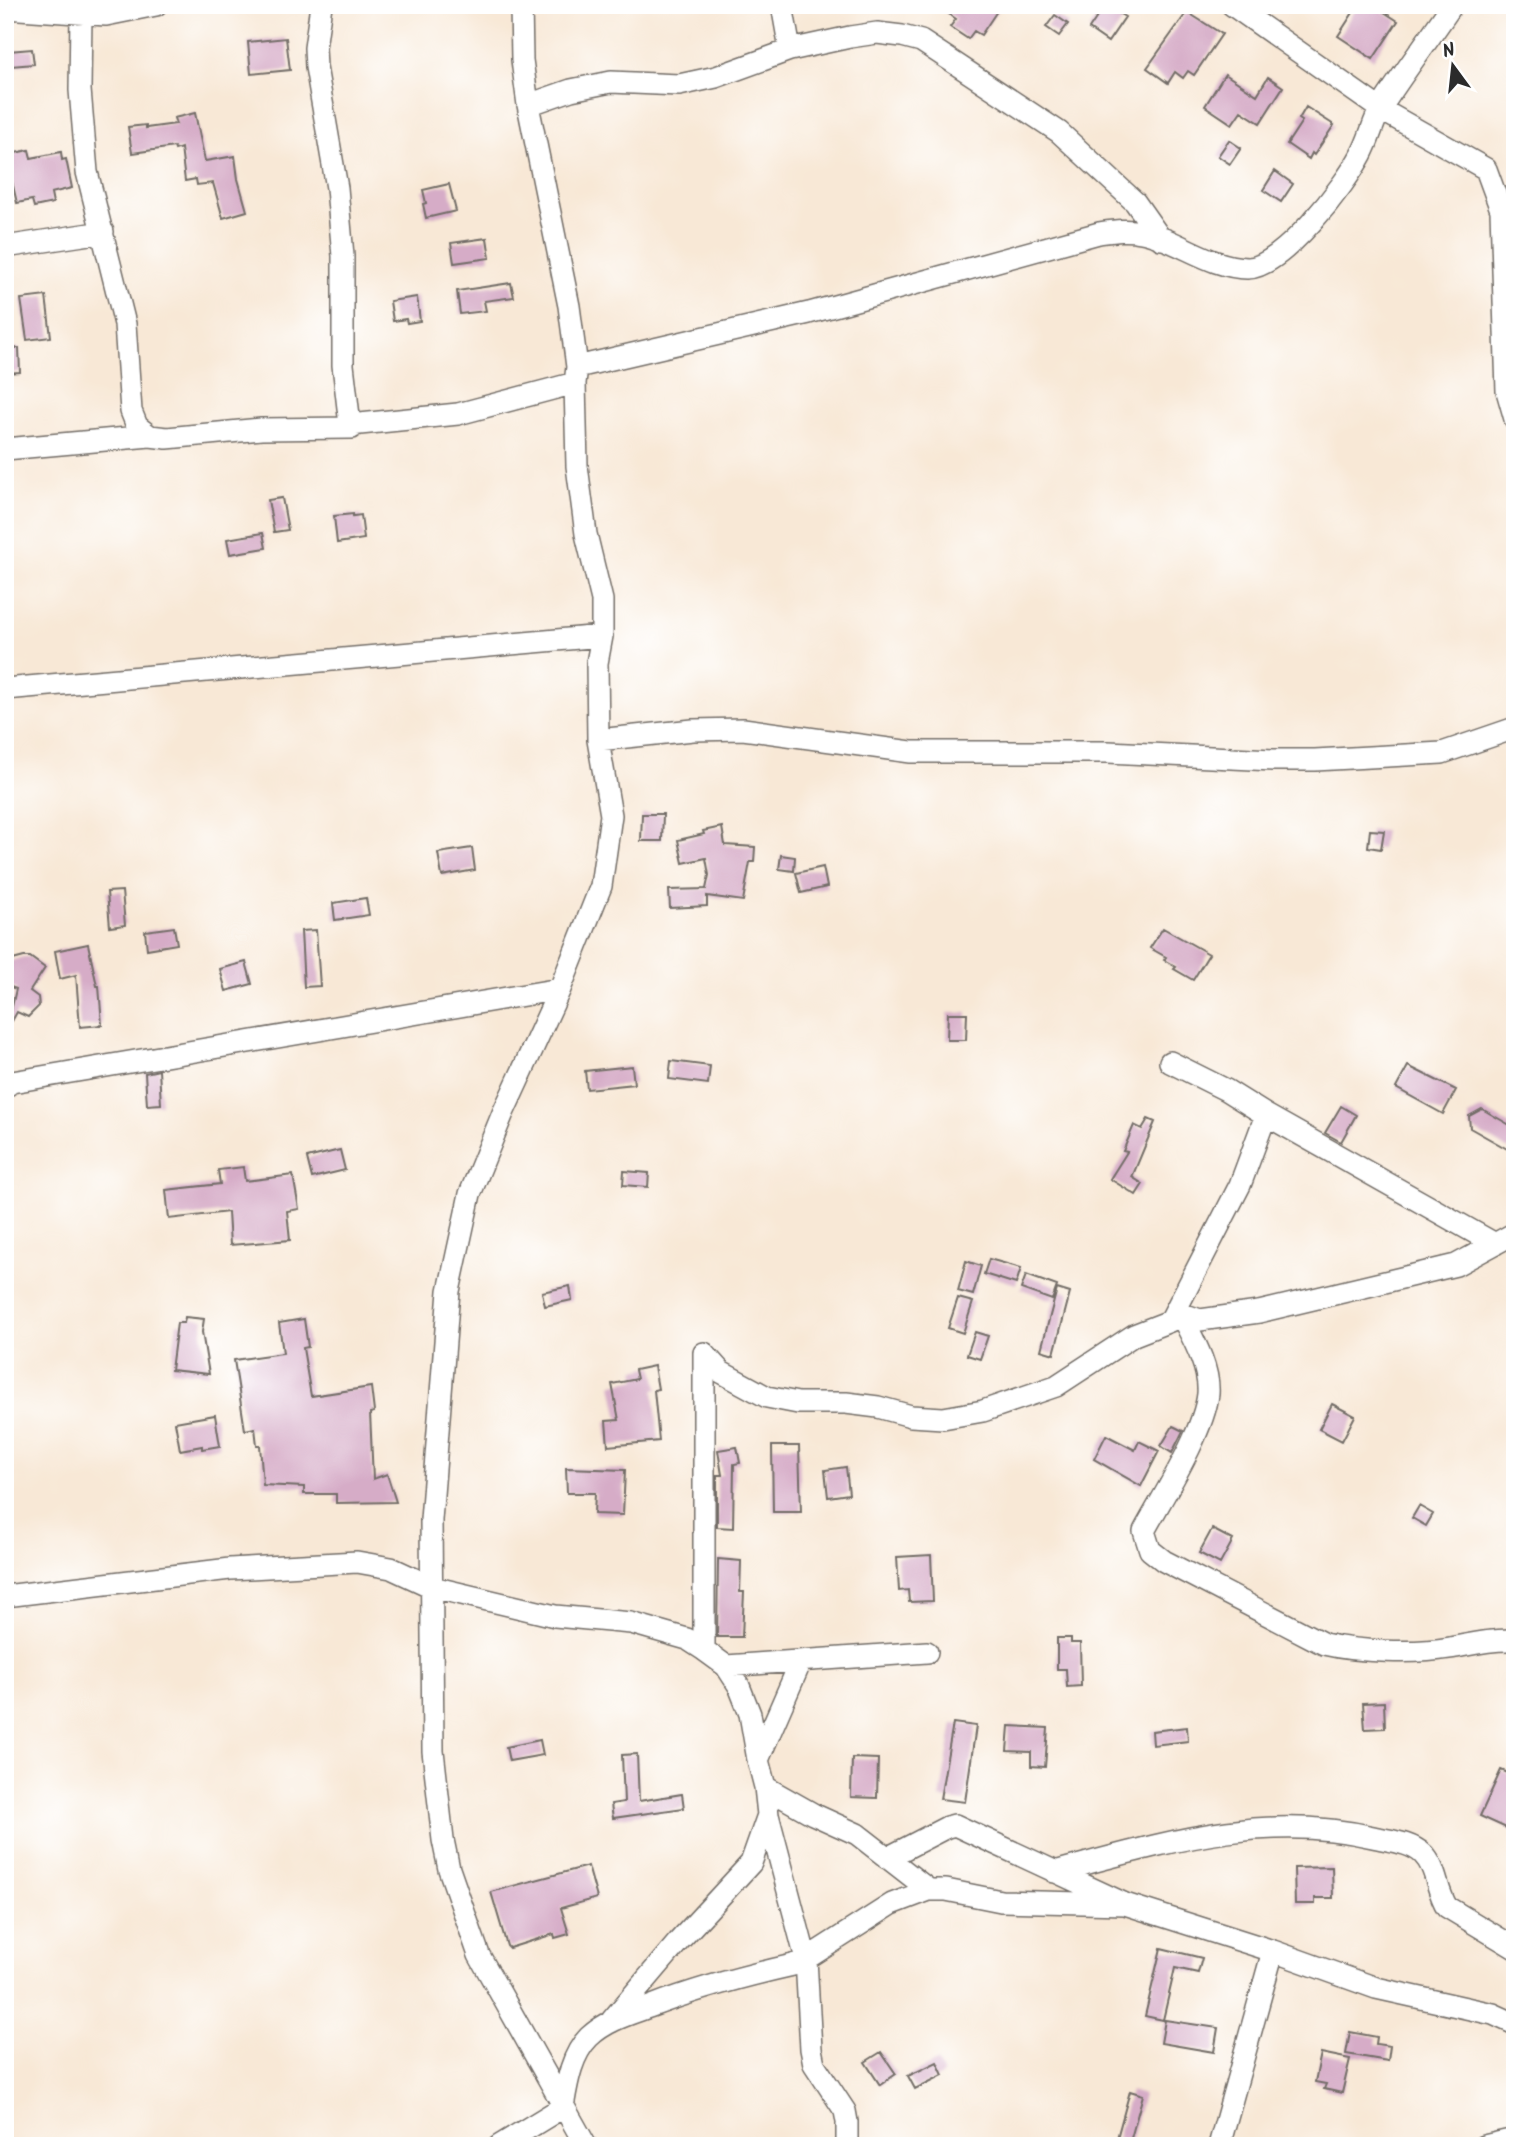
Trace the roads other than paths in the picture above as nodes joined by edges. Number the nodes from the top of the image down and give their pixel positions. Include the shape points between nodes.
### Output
1 (156, 5) edge
2 (321, 5) edge
3 (521, 5) edge
4 (782, 5) edge
5 (1232, 5) edge
6 (1452, 5) edge
7 (5, 8) edge
8 (81, 15) junction
9 (790, 50) junction
10 (528, 105) junction
11 (1380, 109) junction
12 (103, 232) junction
13 (1161, 239) junction
14 (5, 247) edge
15 (576, 375) junction
16 (1515, 419) edge
17 (350, 425) junction
18 (150, 436) junction
19 (5, 449) edge
20 (602, 636) junction
21 (5, 689) edge
22 (1515, 728) edge
23 (598, 740) junction
24 (560, 989) junction
25 (1170, 1062) dead end
26 (5, 1087) edge
27 (1266, 1115) junction
28 (1509, 1237) edge
29 (1178, 1313) junction
30 (432, 1587) junction
31 (5, 1596) edge
32 (1515, 1640) edge
33 (704, 1650) junction
34 (927, 1651) dead end
35 (801, 1661) junction
36 (726, 1666) junction
37 (758, 1760) junction
38 (765, 1787) junction
39 (768, 1815) junction
40 (887, 1858) junction
41 (1054, 1872) junction
42 (929, 1890) junction
43 (1125, 1904) junction
44 (1515, 1948) edge
45 (1273, 1951) junction
46 (806, 1959) junction
47 (611, 2021) junction
48 (1515, 2024) edge
49 (563, 2107) junction
50 (1515, 2139) edge
51 (1222, 2145) edge
52 (499, 2146) edge
53 (586, 2146) edge
54 (846, 2146) edge
55 (1484, 2146) edge

1 - 8 street
2 - 17 street via 316,67 337,188 343,256 343,365
3 - 10 street
4 - 9 street
5 - 11 street
6 - 11 street
7 - 8 street
8 - 12 street via 83,134
9 - 10 street via 679,85 611,82
9 - 13 street via 877,33 921,41 1059,132 1135,202
10 - 15 street via 569,306
11 - 13 street via 1361,155 1339,188 1311,225 1279,254 1250,268 1229,266
11 - 16 street via 1486,169 1495,188 1501,210 1507,391
12 - 14 street
12 - 18 street via 125,324 131,411 138,426
13 - 15 street via 1127,229 1099,233
15 - 17 street via 458,414
15 - 20 street via 577,466 586,534 602,600
17 - 18 street via 352,428
18 - 19 street
20 - 21 street
20 - 23 street via 597,663
22 - 23 street via 1442,754 1273,760 1108,752 911,752 743,729
23 - 24 street via 611,815 601,886
24 - 26 street via 12,1082
24 - 30 street via 470,1194 450,1291 431,1520
25 - 27 street
27 - 28 street
27 - 29 street via 1240,1185
28 - 29 street via 1455,1265 1259,1312 1200,1320
29 - 32 street via 1199,1353 1208,1393 1200,1425 1144,1531 1150,1550 1324,1644 1345,1650 1433,1650
29 - 33 street via 1170,1321 1134,1335 1056,1386 983,1411 943,1418 767,1397 721,1372 704,1353
30 - 31 street via 391,1568 357,1562 230,1569
30 - 33 street via 555,1616 631,1623 687,1639
30 - 49 street via 433,1751 449,1869 479,1955
33 - 36 street
34 - 35 street
35 - 36 street
35 - 37 street
36 - 37 street via 750,1714
37 - 38 street
38 - 39 street
38 - 40 street via 858,1834
39 - 46 street
39 - 47 street via 751,1863
40 - 41 street via 955,1825
40 - 42 street
41 - 43 street
41 - 44 street via 1186,1838 1285,1827 1338,1829 1412,1846 1432,1866 1447,1906
42 - 43 street via 1001,1901
42 - 46 street via 892,1905
43 - 45 street
45 - 48 street via 1376,1988 1493,2014
45 - 51 street
46 - 47 street via 705,1986
46 - 54 street via 813,2056 818,2072 845,2111
47 - 49 street via 588,2038 576,2056
49 - 52 street
49 - 53 street
50 - 55 street

